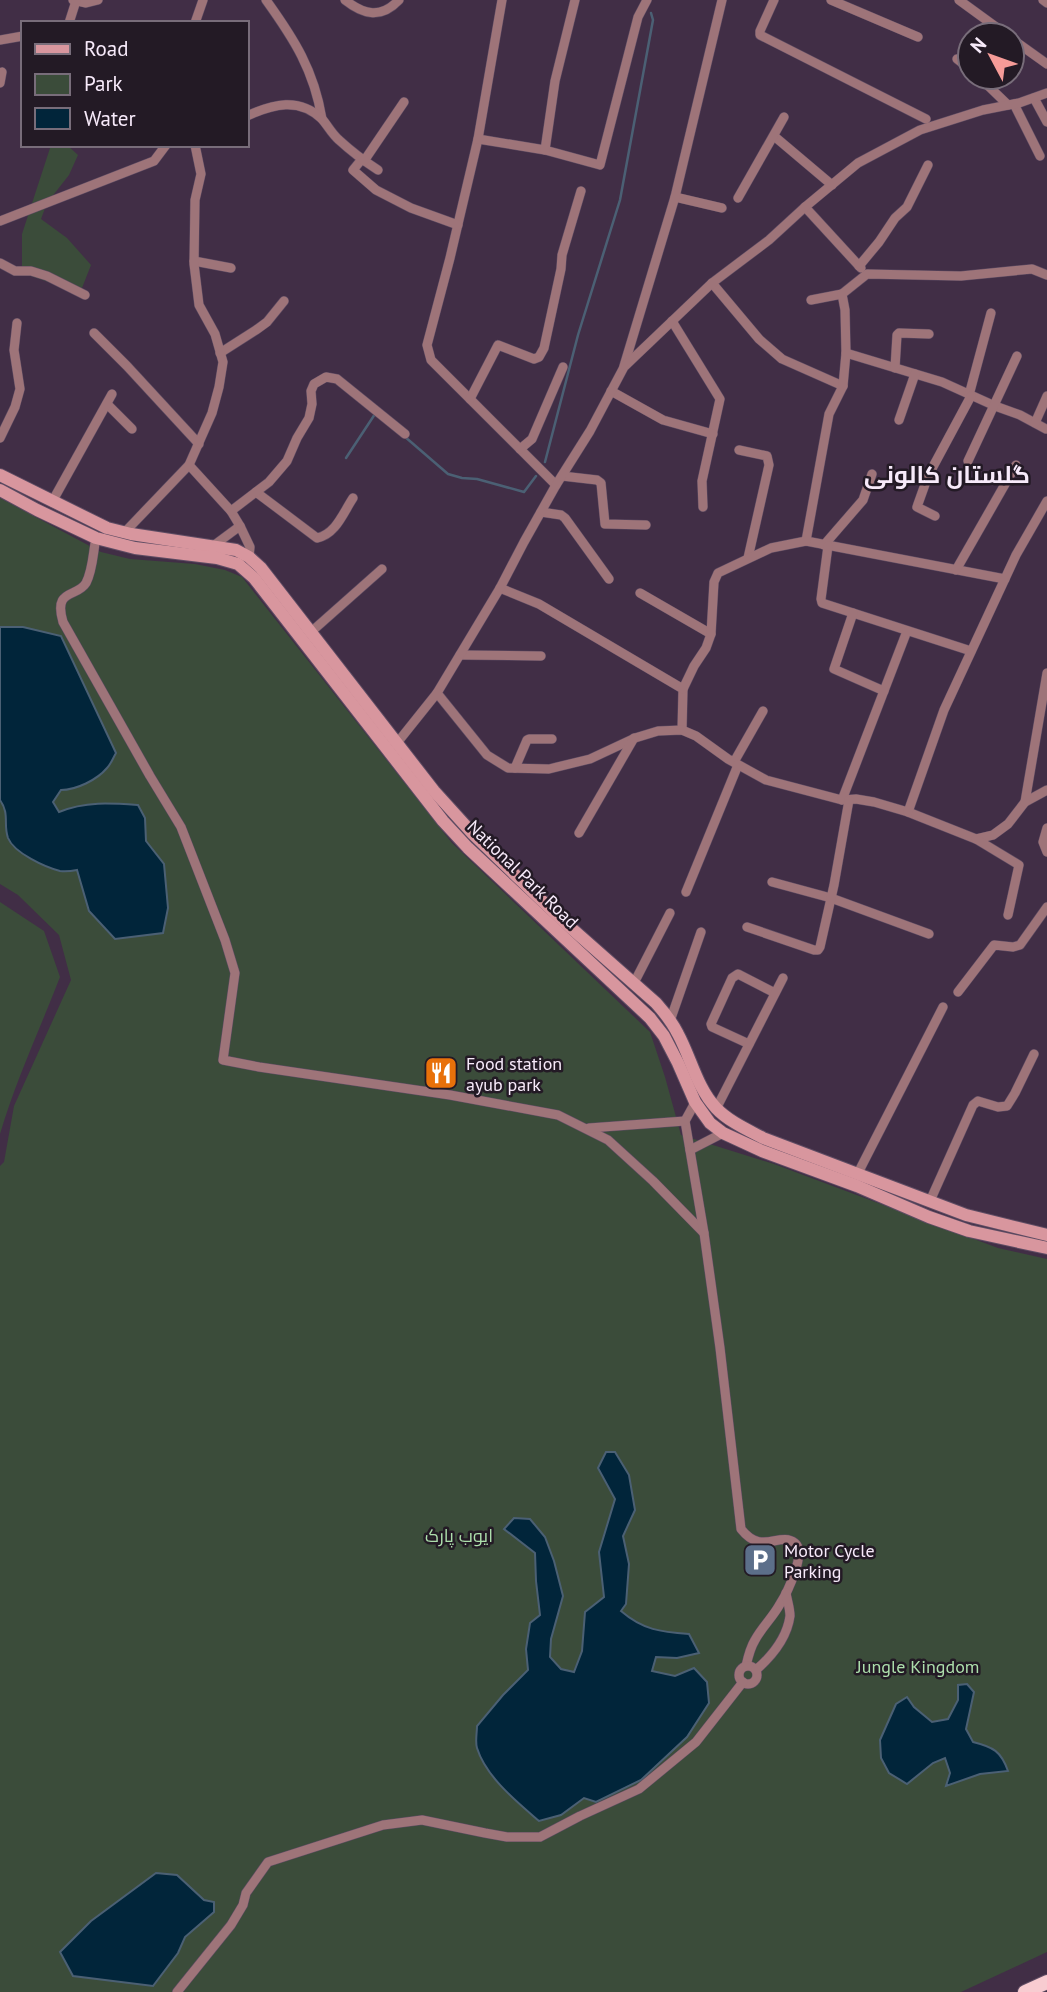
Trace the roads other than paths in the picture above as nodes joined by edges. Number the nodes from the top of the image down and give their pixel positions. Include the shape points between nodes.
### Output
1 (98, 0) edge
2 (203, 0) edge
3 (266, 0) edge
4 (345, 0) edge
5 (399, 0) edge
6 (502, 0) edge
7 (575, 0) edge
8 (647, 0) edge
9 (722, 0) edge
10 (774, 0) edge
11 (831, 0) edge
12 (959, 0) edge
13 (74, 1) edge
14 (69, 21) edge
15 (196, 21) edge
16 (988, 21) edge
17 (21, 36) edge
18 (918, 37) dead end
19 (0, 40) edge
20 (1026, 49) edge
21 (1047, 64) edge
22 (2, 72) dead end
23 (0, 83) edge
24 (995, 91) edge
25 (1047, 93) edge
26 (1034, 97) junction
27 (404, 102) dead end
28 (1011, 105) junction
29 (248, 116) edge
30 (784, 117) dead end
31 (321, 119) junction
32 (926, 119) dead end
33 (1047, 122) edge
34 (774, 136) junction
35 (478, 139) junction
36 (164, 147) edge
37 (195, 147) edge
38 (545, 150) junction
39 (1040, 156) dead end
40 (363, 160) junction
41 (928, 165) dead end
42 (378, 170) dead end
43 (832, 184) junction
44 (581, 191) dead end
45 (675, 197) junction
46 (738, 198) dead end
47 (804, 207) junction
48 (722, 208) dead end
49 (0, 221) edge
50 (458, 225) junction
51 (194, 261) junction
52 (0, 263) edge
53 (859, 266) junction
54 (231, 268) dead end
55 (867, 274) junction
56 (1047, 275) edge
57 (712, 283) junction
58 (842, 294) junction
59 (85, 295) dead end
60 (811, 300) dead end
61 (284, 301) dead end
62 (991, 313) dead end
63 (672, 321) junction
64 (17, 323) dead end
65 (94, 333) dead end
66 (929, 334) dead end
67 (220, 353) junction
68 (846, 353) junction
69 (1017, 356) dead end
70 (564, 367) dead end
71 (624, 367) junction
72 (895, 368) junction
73 (915, 374) junction
74 (843, 386) junction
75 (611, 391) junction
76 (112, 394) dead end
77 (970, 395) junction
78 (1047, 396) edge
79 (470, 399) junction
80 (107, 404) junction
81 (995, 406) junction
82 (899, 420) dead end
83 (1035, 423) junction
84 (132, 429) dead end
85 (1046, 429) edge
86 (405, 434) dead end
87 (713, 434) junction
88 (0, 438) edge
89 (199, 444) junction
90 (520, 449) junction
91 (738, 450) dead end
92 (968, 461) dead end
93 (189, 465) junction
94 (1016, 465) dead end
95 (872, 474) dead end
96 (0, 475) edge
97 (559, 481) junction
98 (0, 490) edge
99 (256, 492) junction
100 (353, 498) dead end
101 (1047, 501) edge
102 (52, 502) junction
103 (703, 507) dead end
104 (231, 510) junction
105 (541, 512) junction
106 (935, 516) dead end
107 (646, 525) dead end
108 (240, 526) junction
109 (124, 533) junction
110 (96, 538) junction
111 (806, 541) junction
112 (826, 545) junction
113 (214, 546) junction
114 (249, 557) junction
115 (748, 558) junction
116 (382, 569) dead end
117 (956, 570) junction
118 (609, 579) dead end
119 (1005, 579) junction
120 (500, 588) junction
121 (640, 593) dead end
122 (853, 613) junction
123 (907, 631) junction
124 (311, 632) junction
125 (711, 635) junction
126 (971, 651) junction
127 (319, 653) junction
128 (460, 655) junction
129 (541, 656) dead end
130 (1047, 673) edge
131 (683, 689) junction
132 (884, 691) junction
133 (438, 693) junction
134 (763, 711) dead end
135 (682, 730) junction
136 (634, 738) junction
137 (552, 739) dead end
138 (397, 743) junction
139 (736, 764) junction
140 (515, 768) junction
141 (1047, 790) edge
142 (845, 800) junction
143 (1025, 802) junction
144 (908, 812) junction
145 (1047, 828) edge
146 (579, 833) dead end
147 (976, 839) junction
148 (1047, 852) edge
149 (485, 855) junction
150 (772, 882) dead end
151 (685, 891) dead end
152 (831, 898) junction
153 (1047, 908) edge
154 (670, 913) dead end
155 (1008, 915) dead end
156 (747, 927) dead end
157 (701, 932) dead end
158 (929, 934) dead end
159 (783, 978) dead end
160 (634, 983) junction
161 (958, 992) dead end
162 (775, 993) junction
163 (943, 1007) dead end
164 (670, 1021) junction
165 (749, 1044) junction
166 (1034, 1054) dead end
167 (707, 1094) junction
168 (695, 1102) junction
169 (716, 1109) junction
170 (685, 1121) junction
171 (587, 1128) junction
172 (723, 1133) junction
173 (690, 1150) junction
174 (858, 1173) junction
175 (930, 1201) junction
176 (700, 1209) junction
177 (689, 1216) junction
178 (704, 1233) junction
179 (1047, 1234) edge
180 (1047, 1248) edge
181 (786, 1592) junction
182 (751, 1668) junction
183 (743, 1682) junction
184 (1047, 1982) edge
185 (177, 1992) edge
186 (1025, 1992) edge

1 - 13 street
2 - 15 street
3 - 31 street via 302,55
4 - 5 street via 365,12 379,13
6 - 35 street
7 - 38 street via 555,81
8 - 38 street via 638,17 600,165
9 - 45 street
10 - 32 street via 760,35
11 - 18 street
12 - 16 street
13 - 14 street
17 - 19 street
20 - 21 street
22 - 23 street
24 - 28 street
25 - 26 street
26 - 28 street
26 - 33 street
27 - 40 street
28 - 39 street
28 - 43 street via 920,130 858,163
29 - 31 street via 284,103 299,105
30 - 34 street
31 - 40 street
34 - 43 street
34 - 46 street
35 - 38 street
35 - 50 street
36 - 49 street via 154,161
37 - 51 street via 201,174 195,200
40 - 42 street
40 - 50 street via 353,170 376,190
41 - 53 street via 907,207
43 - 47 street
44 - 79 street via 562,255 544,348 534,359 498,345
45 - 48 street
45 - 71 street
47 - 53 street
47 - 57 street
50 - 79 street via 427,345 431,360
51 - 54 street
51 - 67 street via 199,305
52 - 59 street via 15,271 47,276
53 - 55 street
55 - 56 street via 961,276 1032,269
55 - 58 street
57 - 63 street
57 - 74 street via 782,359
58 - 60 street
58 - 68 street
61 - 67 street via 267,322
62 - 77 street
63 - 71 street
63 - 87 street via 720,399
64 - 88 street via 20,389
65 - 89 street
66 - 72 street via 897,335
67 - 89 street via 219,387
68 - 72 street
68 - 74 street
69 - 81 street
70 - 90 street via 531,439
71 - 75 street
72 - 73 street
73 - 77 street
73 - 82 street
74 - 111 street via 829,414
75 - 87 street via 663,420
75 - 97 street
76 - 80 street
77 - 81 street
77 - 106 street via 917,507
78 - 83 street
79 - 90 street
80 - 84 street
80 - 102 street
81 - 83 street
81 - 92 street
83 - 85 street
86 - 99 street via 337,379 327,377 314,384 309,418 287,461
87 - 103 street via 702,481
89 - 93 street
90 - 97 street
91 - 115 street via 767,456 769,464
93 - 104 street
93 - 109 street
94 - 117 street
95 - 112 street via 863,500
96 - 102 main road, National Park Road
97 - 105 street
97 - 107 street via 597,480 605,524
98 - 110 main road, National Park Road
99 - 100 street via 317,538 333,529
99 - 104 street
101 - 119 street
102 - 109 main road, National Park Road
104 - 108 street
105 - 118 street via 565,518
105 - 120 street
108 - 113 street
108 - 114 street via 250,547
109 - 113 main road, National Park Road
110 - 127 main road, National Park Road via 237,564
110 - 171 street via 86,583 63,600 63,622 181,827 225,940 235,973 223,1060 558,1115
111 - 112 street
111 - 115 street
112 - 117 street
112 - 122 street via 822,603
113 - 114 main road, National Park Road
114 - 124 main road, National Park Road
115 - 125 street via 715,577
116 - 124 street
117 - 119 street
119 - 126 street
120 - 128 street
120 - 131 street via 539,604
121 - 125 street
122 - 123 street
122 - 132 street via 834,669
123 - 126 street
123 - 132 street
124 - 127 main road, National Park Road
125 - 131 street
126 - 144 street via 944,710
127 - 138 main road, National Park Road
127 - 149 main road, National Park Road via 443,821
128 - 129 street
128 - 133 street
130 - 143 street
131 - 135 street
132 - 142 street
133 - 138 street
133 - 140 street via 487,755
134 - 139 street
135 - 136 street
135 - 139 street
136 - 140 street via 590,759 549,769
136 - 146 street
137 - 140 street via 527,740
138 - 149 main road, National Park Road
139 - 142 street via 766,780
139 - 151 street
141 - 143 street
142 - 144 street
142 - 152 street
143 - 147 street via 1008,824 993,835
144 - 147 street
145 - 148 street via 1043,842
147 - 155 street via 1019,865
149 - 160 main road, National Park Road
149 - 168 main road, National Park Road via 650,1018
150 - 152 street
152 - 156 street via 818,950
152 - 158 street
153 - 161 street via 1020,945 994,945
154 - 160 street
157 - 164 street
159 - 162 street
160 - 164 main road, National Park Road
162 - 165 street
162 - 165 street via 738,974 732,978 711,1024
163 - 174 street
164 - 167 main road, National Park Road
165 - 169 street
166 - 175 street via 1007,1106 978,1101 973,1105
167 - 168 street
167 - 169 main road, National Park Road
168 - 170 street
168 - 172 main road, National Park Road via 709,1123
169 - 174 main road, National Park Road via 763,1138
170 - 171 street
170 - 173 street
171 - 177 street via 608,1140
172 - 173 street
172 - 180 main road, National Park Road via 929,1217
173 - 176 street
174 - 175 main road, National Park Road
175 - 179 main road, National Park Road via 966,1215
176 - 177 street
176 - 178 street
177 - 178 street
178 - 181 street via 741,1529 757,1542 788,1541 798,1546 800,1554
181 - 182 street via 748,1654
181 - 182 street via 787,1626 775,1650
182 - 183 street via 739,1673
182 - 183 street via 757,1673 756,1680
183 - 185 street via 695,1742 639,1790 540,1837 478,1832 422,1820 383,1825 268,1862 231,1925
184 - 186 highway

